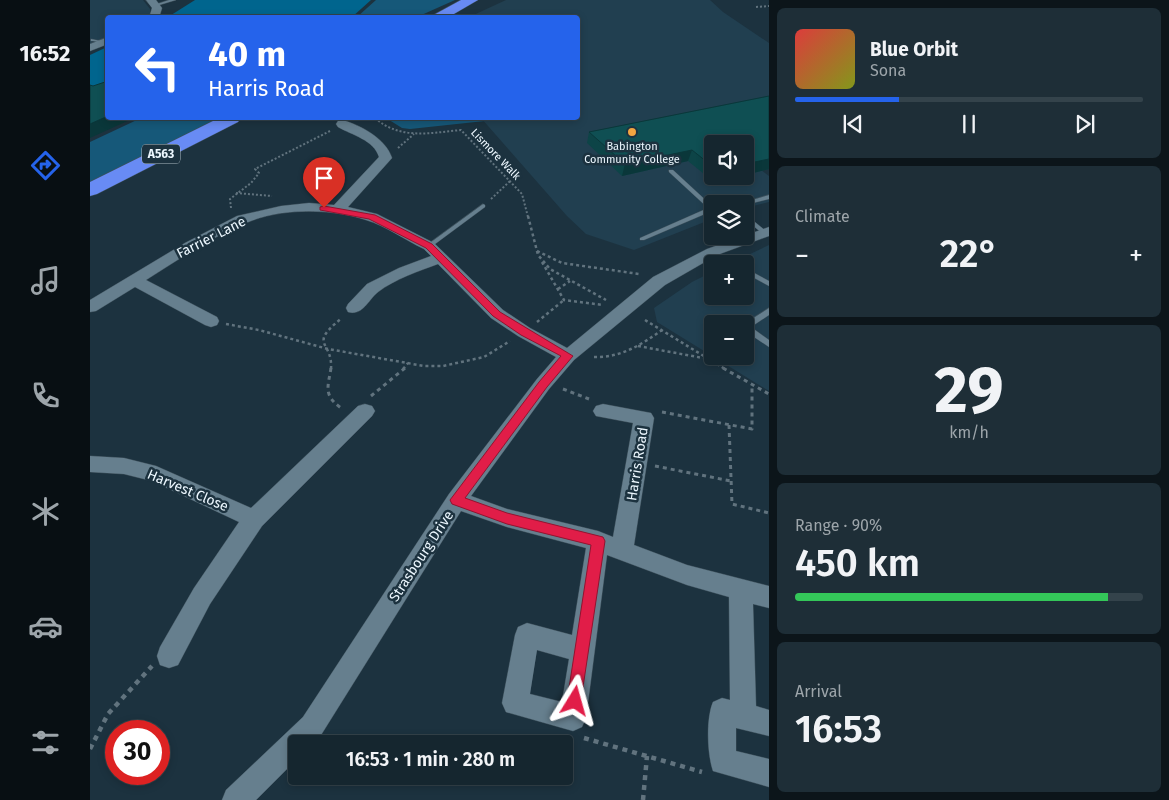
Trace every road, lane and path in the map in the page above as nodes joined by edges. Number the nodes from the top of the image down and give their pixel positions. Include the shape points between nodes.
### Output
1 (174, 0) edge
2 (471, 0) edge
3 (153, 2) edge
4 (769, 6) edge
5 (756, 7) dead end
6 (156, 15) edge
7 (441, 15) edge
8 (105, 41) edge
9 (91, 44) edge
10 (228, 120) edge
11 (377, 120) edge
12 (342, 124) joint
13 (671, 170) edge
14 (510, 181) junction
15 (90, 190) edge
16 (769, 196) edge
17 (754, 200) edge
18 (704, 201) edge
19 (483, 206) joint
20 (338, 210) junction
21 (704, 212) edge
22 (242, 219) junction
23 (754, 223) edge
24 (767, 232) edge
25 (642, 239) dead end
26 (429, 246) junction
27 (536, 250) junction
28 (712, 252) junction
29 (538, 255) junction
30 (718, 255) edge
31 (441, 258) junction
32 (754, 275) edge
33 (666, 277) junction
34 (135, 280) junction
35 (570, 281) junction
36 (768, 282) edge
37 (558, 289) junction
38 (564, 300) junction
39 (614, 306) junction
40 (90, 307) edge
41 (354, 308) joint
42 (769, 311) edge
43 (645, 320) dead end
44 (211, 321) joint
45 (662, 330) junction
46 (524, 332) junction
47 (769, 344) edge
48 (638, 346) junction
49 (324, 348) junction
50 (572, 352) junction
51 (704, 356) edge
52 (704, 357) edge
53 (408, 363) junction
54 (719, 365) edge
55 (752, 384) junction
56 (564, 389) dead end
57 (769, 394) edge
58 (581, 397) dead end
59 (358, 407) junction
60 (603, 411) dead end
61 (644, 418) junction
62 (729, 424) junction
63 (637, 462) junction
64 (90, 464) edge
65 (731, 481) junction
66 (456, 500) junction
67 (769, 513) edge
68 (254, 519) junction
69 (598, 541) junction
70 (622, 550) junction
71 (741, 591) junction
72 (769, 597) edge
73 (582, 650) junction
74 (169, 656) joint
75 (743, 716) junction
76 (572, 718) junction
77 (769, 723) edge
78 (90, 749) edge
79 (647, 756) junction
80 (723, 761) junction
81 (769, 773) edge
82 (236, 800) edge
83 (643, 800) edge

1 - 3 lane
2 - 7 highway
3 - 6 street
4 - 5 path
8 - 9 street
10 - 15 highway, A563
11 - 14 path, Lismore Walk via 392,131 406,134 461,130
12 - 20 street via 377,142 385,150 386,158
12 - 22 path via 255,169 259,173 255,178 230,199 231,207
13 - 18 lane
14 - 19 path
14 - 27 path, Lismore Walk via 522,194
16 - 17 lane
19 - 26 lane
20 - 22 street, Farrier Lane via 309,207
20 - 26 street, Farrier Lane via 372,217
21 - 25 lane
22 - 34 street, Farrier Lane
23 - 24 lane
24 - 28 street, Strasbourg Drive
26 - 31 street, Farrier Lane
27 - 29 path, Lismore Walk
27 - 33 path via 562,262
28 - 30 lane
28 - 33 street, Strasbourg Drive
29 - 35 path, Lismore Walk via 550,269
29 - 37 path
31 - 41 street via 405,271 373,288
31 - 46 street, Farrier Lane via 497,314
32 - 36 lane
33 - 39 street, Strasbourg Drive
34 - 40 street, Farrier Lane
34 - 44 street
35 - 37 path
35 - 39 path, Lismore Walk
37 - 38 path
38 - 39 path
38 - 46 path
39 - 50 street, Strasbourg Drive
41 - 49 path via 323,336
42 - 47 lane via 745,327
43 - 45 path
44 - 49 path
45 - 48 path
45 - 51 path
46 - 50 street, Farrier Lane
46 - 53 path via 484,357 463,363 443,366
48 - 50 path via 623,353 596,358
48 - 52 path
49 - 53 path
49 - 59 path via 330,356 326,383 332,402 340,408
50 - 66 street, Strasbourg Drive via 543,384
53 - 59 path
54 - 55 path
55 - 57 path
55 - 62 path via 752,429
56 - 58 path
59 - 68 street
60 - 61 street, Harris Road
61 - 62 path via 651,410
61 - 63 street, Harris Road
62 - 65 path
63 - 65 path
63 - 70 street, Harris Road
64 - 68 street, Harvest Close via 124,466 156,474
65 - 67 path via 732,504
66 - 69 street via 507,518
66 - 82 street, Strasbourg Drive via 312,726
68 - 74 street via 202,596
69 - 70 street
69 - 73 street
70 - 71 street
71 - 72 street
71 - 75 street
73 - 76 street
73 - 76 street via 528,635 515,703
74 - 78 path via 157,661 108,714
75 - 77 street
75 - 80 street via 722,711
76 - 79 path via 581,737
79 - 80 path via 714,776
79 - 83 path
80 - 81 street

